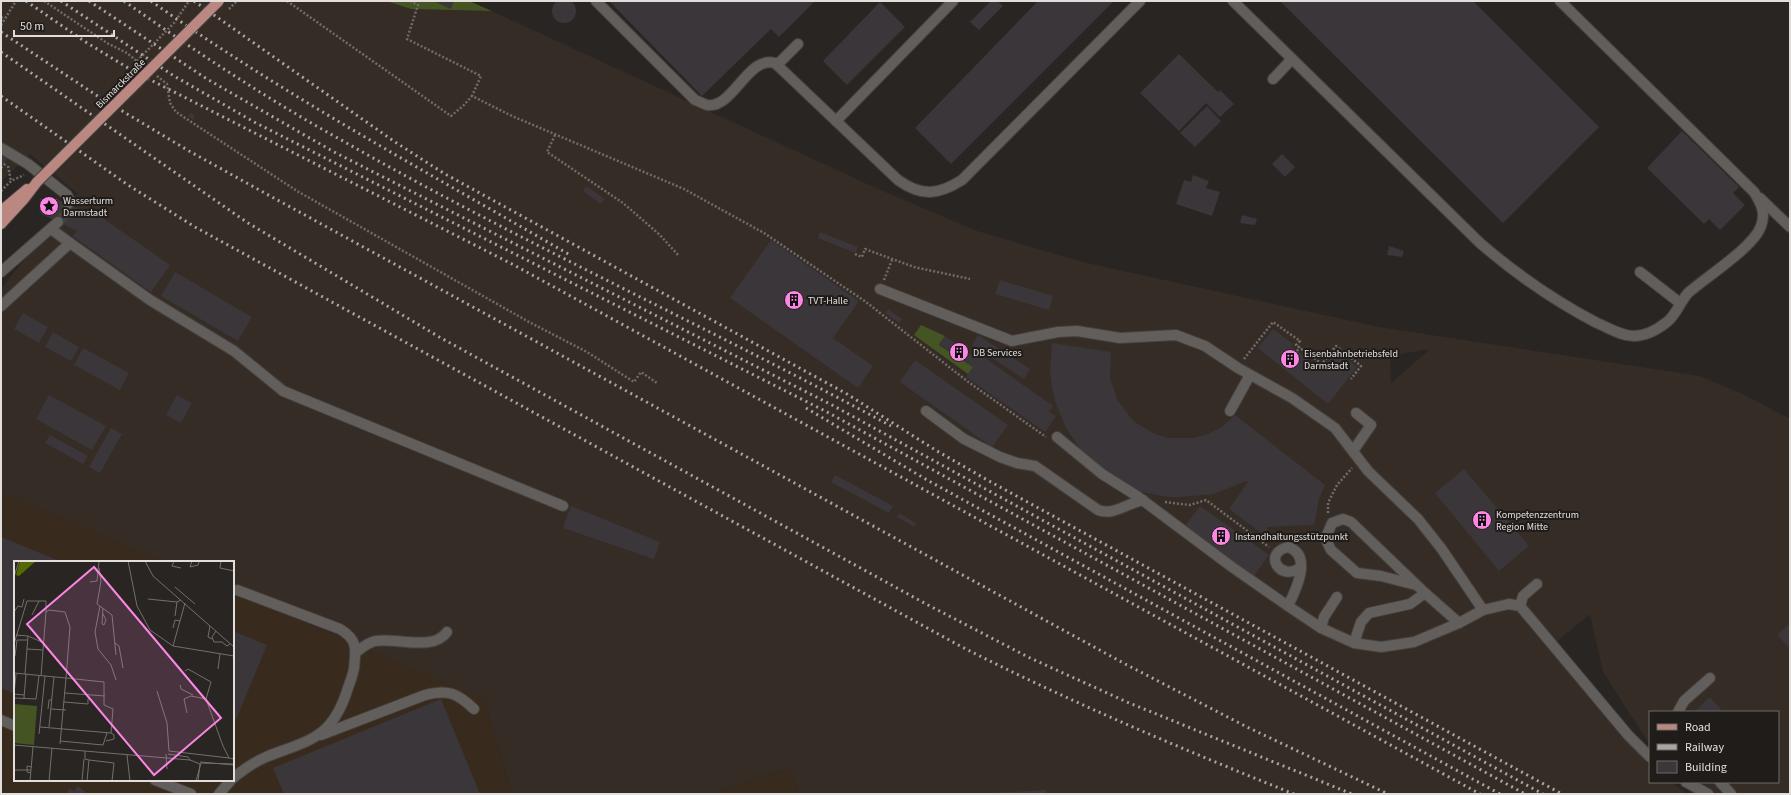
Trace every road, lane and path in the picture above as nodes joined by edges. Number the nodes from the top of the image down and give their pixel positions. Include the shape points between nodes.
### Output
1 (16, 1) edge
2 (44, 1) edge
3 (190, 1) edge
4 (219, 1) edge
5 (287, 1) edge
6 (410, 1) edge
7 (596, 1) edge
8 (953, 1) edge
9 (1140, 1) edge
10 (1233, 1) edge
11 (1563, 2) edge
12 (1, 17) edge
13 (4, 19) junction
14 (1, 25) edge
15 (798, 44) dead end
16 (1292, 59) junction
17 (137, 61) junction
18 (143, 65) dead end
19 (777, 65) junction
20 (155, 75) dead end
21 (1273, 79) dead end
22 (472, 96) junction
23 (836, 121) junction
24 (555, 135) junction
25 (1, 148) edge
26 (8, 165) dead end
27 (28, 173) dead end
28 (11, 181) junction
29 (37, 182) junction
30 (1, 191) edge
31 (1754, 192) junction
32 (68, 204) dead end
33 (1, 210) edge
34 (1, 224) edge
35 (1790, 227) edge
36 (70, 243) junction
37 (855, 254) dead end
38 (678, 255) dead end
39 (1, 272) edge
40 (1640, 272) dead end
41 (970, 280) dead end
42 (880, 289) dead end
43 (1680, 303) junction
44 (1, 306) edge
45 (1300, 348) junction
46 (1297, 351) dead end
47 (1247, 354) dead end
48 (1322, 364) junction
49 (1319, 368) dead end
50 (1250, 375) junction
51 (1351, 379) dead end
52 (657, 383) dead end
53 (926, 411) dead end
54 (1230, 411) dead end
55 (1356, 413) dead end
56 (1057, 437) joint
57 (1353, 451) junction
58 (1143, 500) junction
59 (562, 506) dead end
60 (1328, 529) junction
61 (1293, 539) dead end
62 (1276, 553) junction
63 (1301, 567) junction
64 (1538, 584) dead end
65 (1416, 585) junction
66 (237, 590) dead end
67 (1424, 593) junction
68 (1337, 597) dead end
69 (1288, 606) junction
70 (1520, 606) junction
71 (1483, 610) junction
72 (1459, 623) junction
73 (1321, 628) junction
74 (447, 632) dead end
75 (1354, 643) junction
76 (356, 652) junction
77 (1710, 678) dead end
78 (474, 709) dead end
79 (1679, 711) edge
80 (1, 720) edge
81 (14, 726) edge
82 (314, 738) junction
83 (1649, 757) edge
84 (234, 777) edge
85 (158, 781) edge
86 (230, 781) edge
87 (1688, 783) edge
88 (1721, 783) edge
89 (191, 794) edge
90 (219, 794) edge
91 (1708, 794) edge
92 (1731, 794) edge

1 - 13 path
2 - 17 path
3 - 17 path via 174,23
4 - 29 main road, Bismarckstraße, bridge
5 - 22 path via 451,116
6 - 22 path via 418,5 407,39 481,76
7 - 19 lane via 695,100 707,105 720,102 757,66 771,62
8 - 23 lane
9 - 23 lane via 962,180 936,193 920,191 905,185
10 - 16 lane
11 - 31 lane
12 - 13 path
13 - 14 path
15 - 19 lane
16 - 21 lane
16 - 43 lane via 1480,243 1518,276 1545,294 1579,314 1626,335 1636,336 1656,330 1669,321
17 - 18 path
19 - 23 lane
20 - 52 path via 167,84 170,103 176,112 273,176 529,322 587,352 634,382 641,372
22 - 24 path
24 - 38 path via 547,152 623,203 660,235
24 - 56 path via 684,189 764,233 866,302 967,381 1046,437
25 - 32 lane via 28,164 67,195
26 - 28 path
27 - 28 path
28 - 30 path
29 - 33 main road, Bismarckstraße
29 - 34 main road, Bismarckstraße
31 - 35 lane
31 - 43 lane via 1763,210 1760,229
36 - 39 lane via 55,226
36 - 44 lane
36 - 59 lane via 150,300 234,351 282,391
37 - 41 path via 862,257 865,250 914,267
40 - 43 lane
42 - 50 lane via 1012,341 1071,331 1120,338 1165,335 1186,338 1205,346
45 - 46 path
45 - 47 path via 1296,344 1300,341 1273,322
45 - 48 path
48 - 49 path
48 - 51 path via 1336,346 1361,366
50 - 54 lane
50 - 57 lane via 1273,386 1328,421
53 - 58 lane via 964,439 1017,463 1035,466 1098,510 1110,512
55 - 57 lane via 1371,425
56 - 58 lane via 1102,474
57 - 60 path via 1351,470 1337,485 1328,503
57 - 71 lane via 1368,471 1418,519
58 - 62 path via 1190,505 1206,500
58 - 69 lane
60 - 61 path
60 - 65 lane via 1327,542 1331,550 1357,573
60 - 65 lane via 1337,520 1351,522
62 - 63 lane via 1282,548 1293,548 1300,558
62 - 63 lane via 1274,559 1281,570 1296,571
63 - 69 lane via 1296,590
64 - 70 lane via 1523,596
65 - 67 lane
66 - 76 lane via 340,629 352,638
67 - 72 lane
67 - 75 lane via 1410,604 1369,613 1361,622
68 - 73 lane via 1324,617
69 - 73 lane
70 - 71 lane via 1509,604
70 - 83 lane
71 - 72 lane
72 - 75 lane via 1426,638 1402,645 1381,647
73 - 75 lane
74 - 76 lane via 443,638 434,642 377,641
76 - 82 lane via 353,672 340,710
77 - 79 lane via 1684,702
78 - 82 lane via 454,694 436,692
80 - 81 lane
82 - 84 lane via 265,757
85 - 89 lane
86 - 90 lane
87 - 91 lane
88 - 92 lane

